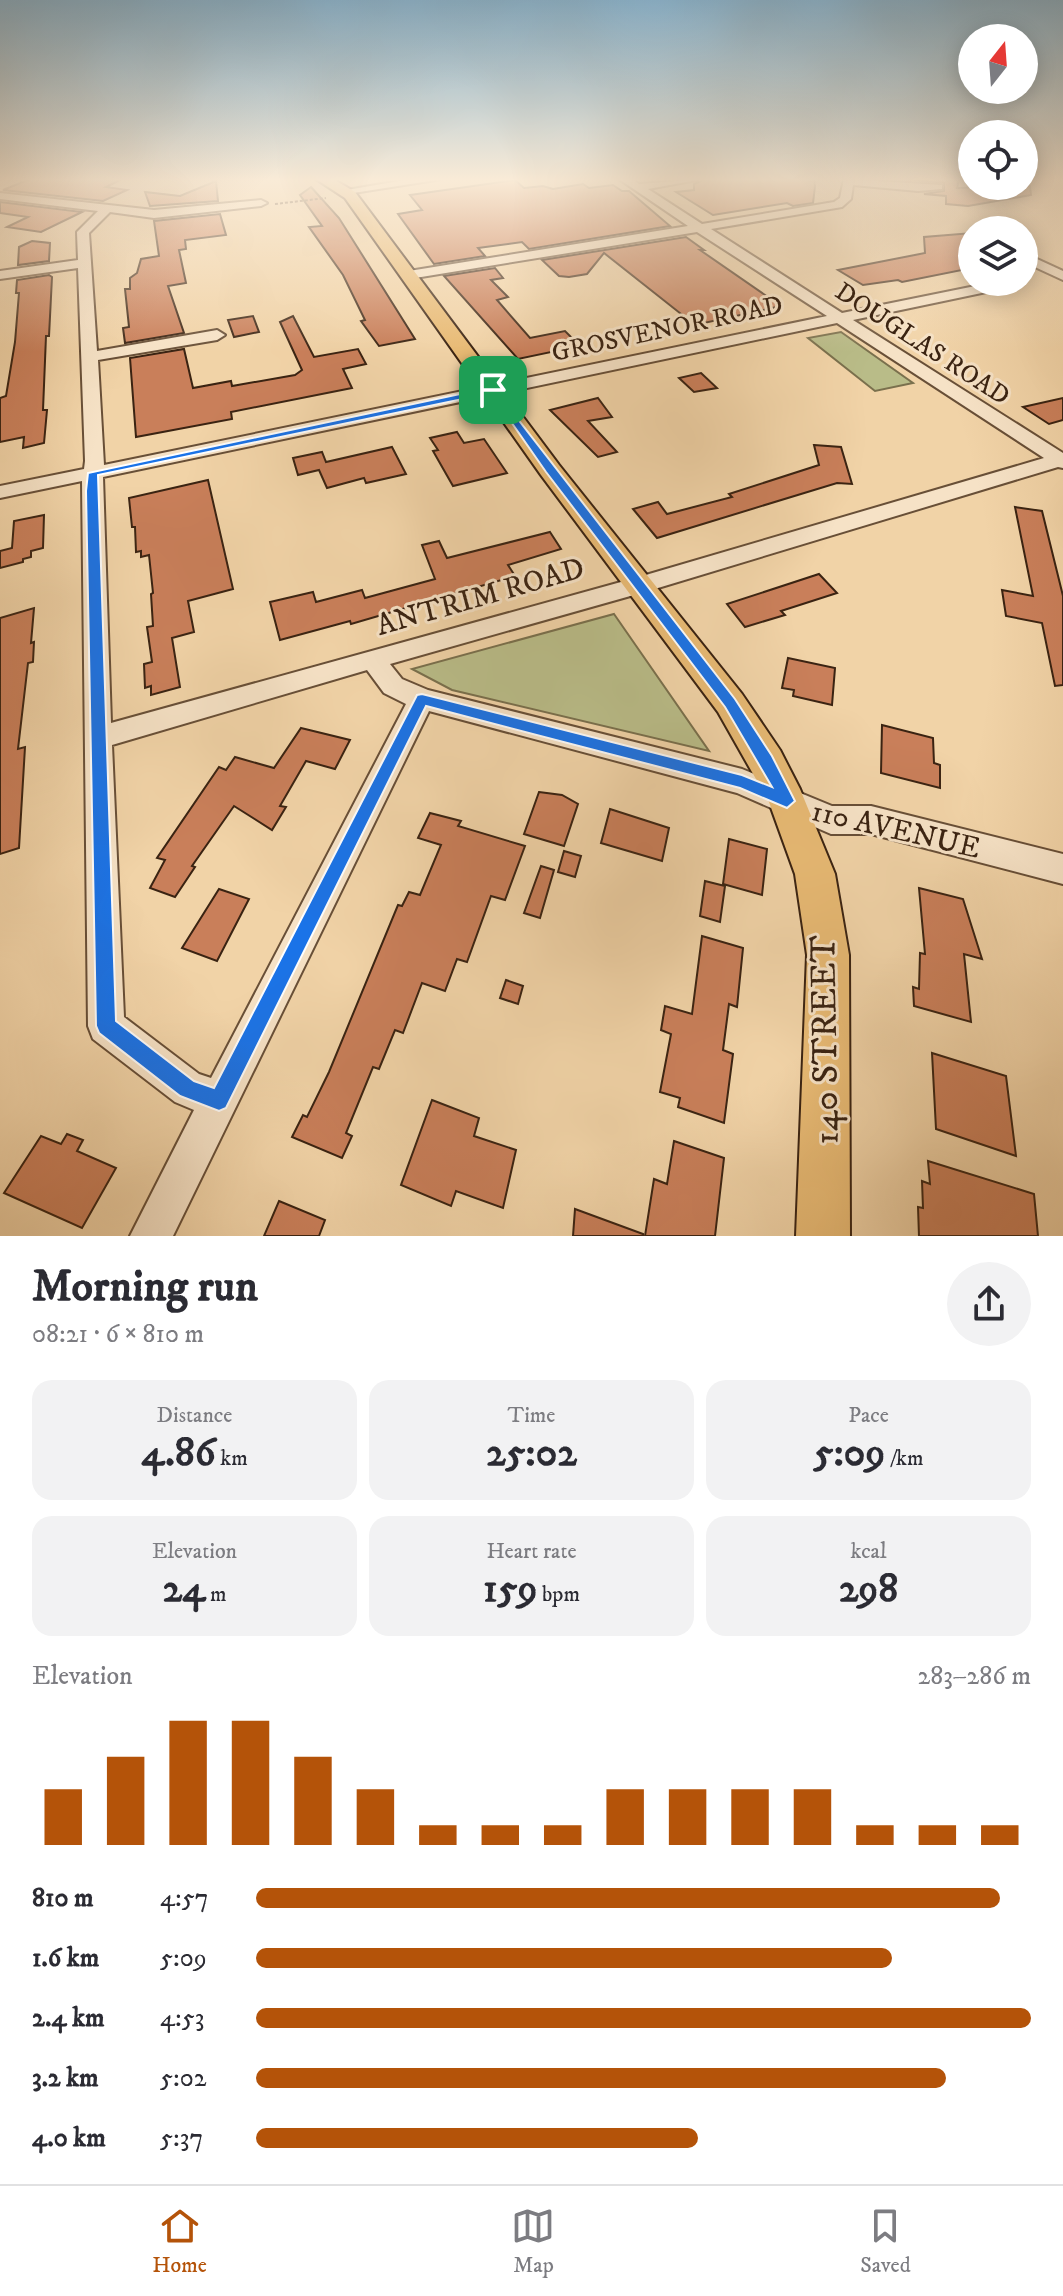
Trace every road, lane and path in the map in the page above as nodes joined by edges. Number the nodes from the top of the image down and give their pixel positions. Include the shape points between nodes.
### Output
1 (83, 237) edge
2 (380, 237) edge
3 (648, 237) edge
4 (715, 237) edge
5 (85, 263) junction
6 (1038, 263) edge
7 (1061, 274) edge
8 (0, 275) edge
9 (409, 275) junction
10 (1038, 278) edge
11 (958, 294) edge
12 (843, 319) junction
13 (217, 335) dead end
14 (89, 357) junction
15 (493, 390) junction
16 (1062, 460) edge
17 (93, 473) junction
18 (0, 492) edge
19 (640, 585) junction
20 (374, 661) junction
21 (422, 699) junction
22 (98, 738) junction
23 (787, 801) junction
24 (1063, 869) edge
25 (219, 1100) junction
26 (151, 1236) edge
27 (823, 1236) edge

1 - 5 street
2 - 9 main road, 140 STREET
3 - 9 street
4 - 12 street, DOUGLAS ROAD
5 - 8 street
5 - 14 street
6 - 7 street
7 - 10 street
9 - 15 main road, 140 STREET
11 - 12 street, GROSVENOR ROAD
12 - 15 street, GROSVENOR ROAD
12 - 16 street, DOUGLAS ROAD
13 - 14 street
14 - 17 street
15 - 17 street, GROSVENOR ROAD
15 - 19 main road, 140 STREET
16 - 19 street, ANTRIM ROAD
17 - 18 street, GROSVENOR ROAD
17 - 22 street
19 - 20 street, ANTRIM ROAD
19 - 23 main road, 140 STREET via 730,703
20 - 21 street, 110 AVENUE via 393,686
20 - 22 street, ANTRIM ROAD
21 - 23 street, 110 AVENUE via 742,782
21 - 25 street
22 - 25 street via 106,1026 188,1089
23 - 24 street, 110 AVENUE via 831,820 871,820
23 - 27 main road, 140 STREET via 815,874 828,955
25 - 26 street

